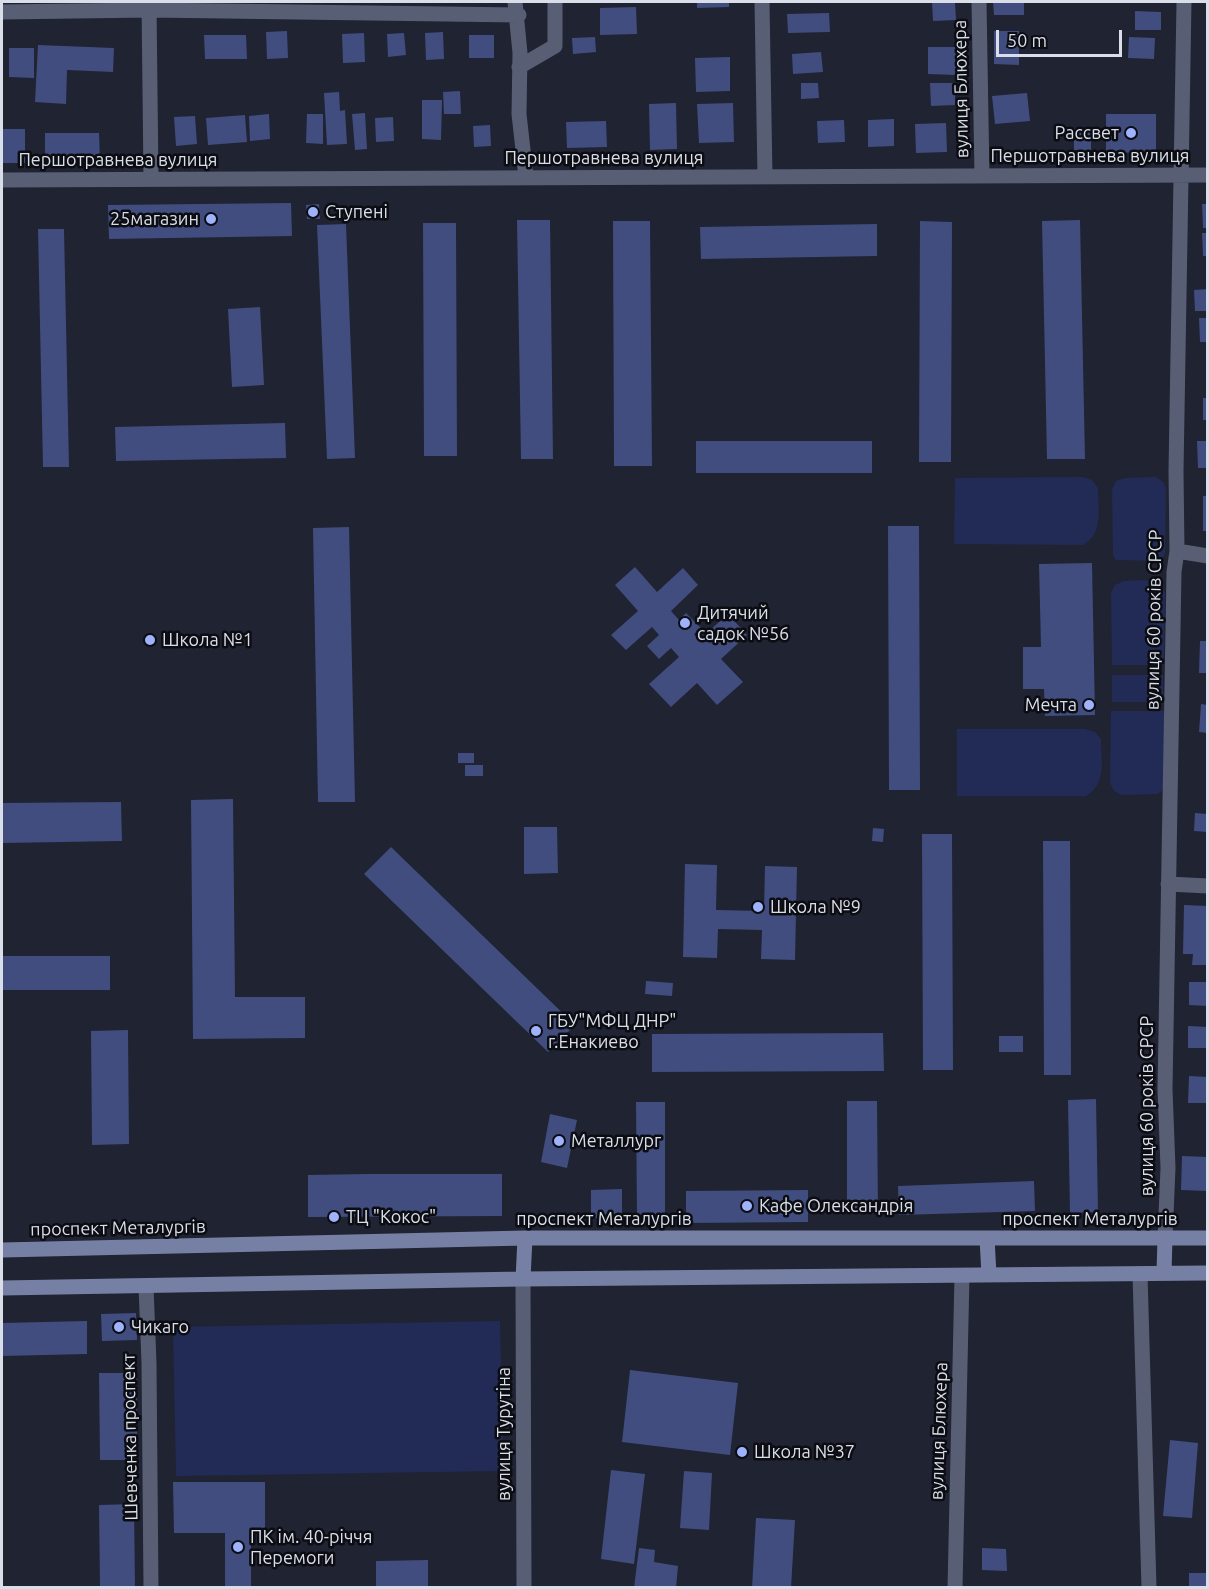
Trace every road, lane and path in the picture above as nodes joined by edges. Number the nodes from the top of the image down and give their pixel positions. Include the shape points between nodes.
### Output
1 (555, 2) edge
2 (762, 2) edge
3 (979, 2) edge
4 (1184, 2) edge
5 (149, 6) edge
6 (517, 10) edge
7 (2, 12) edge
8 (519, 67) junction
9 (1181, 175) junction
10 (1208, 175) edge
11 (982, 176) junction
12 (526, 177) junction
13 (765, 177) junction
14 (151, 179) junction
15 (2, 180) edge
16 (1176, 551) junction
17 (1208, 556) edge
18 (1168, 884) junction
19 (1208, 886) edge
20 (525, 1238) junction
21 (987, 1238) junction
22 (1165, 1238) junction
23 (1208, 1238) edge
24 (2, 1250) edge
25 (1164, 1273) junction
26 (1208, 1273) edge
27 (1140, 1274) junction
28 (989, 1275) junction
29 (962, 1276) junction
30 (523, 1279) junction
31 (146, 1286) junction
32 (2, 1288) edge
33 (151, 1587) edge
34 (524, 1587) edge
35 (955, 1587) edge
36 (1149, 1587) edge

1 - 8 street via 555,46
2 - 13 street
3 - 11 street, вулиця Блюхера
4 - 9 street, вулиця 60 років СРСР
5 - 6 street
5 - 7 street
5 - 14 street
6 - 8 street
8 - 12 street
9 - 10 street, Першотравнева вулиця
9 - 11 street, Першотравнева вулиця
9 - 16 street, вулиця 60 років СРСР
11 - 13 street, Першотравнева вулиця
12 - 13 street, Першотравнева вулиця
12 - 14 street, Першотравнева вулиця
14 - 15 street, Першотравнева вулиця
16 - 17 street
16 - 18 street, вулиця 60 років СРСР
18 - 19 street
18 - 22 street, вулиця 60 років СРСР
20 - 21 street, проспект Металургів
20 - 24 street, проспект Металургів
20 - 30 street
21 - 22 street, проспект Металургів
21 - 28 street
22 - 23 street, проспект Металургів
22 - 25 street
25 - 26 street
25 - 27 street
27 - 28 street
27 - 36 street
28 - 29 street
29 - 30 street
29 - 35 street, вулиця Блюхера
30 - 31 street
30 - 34 street, вулиця Турутіна
31 - 32 street
31 - 33 street, Шевченка проспект

